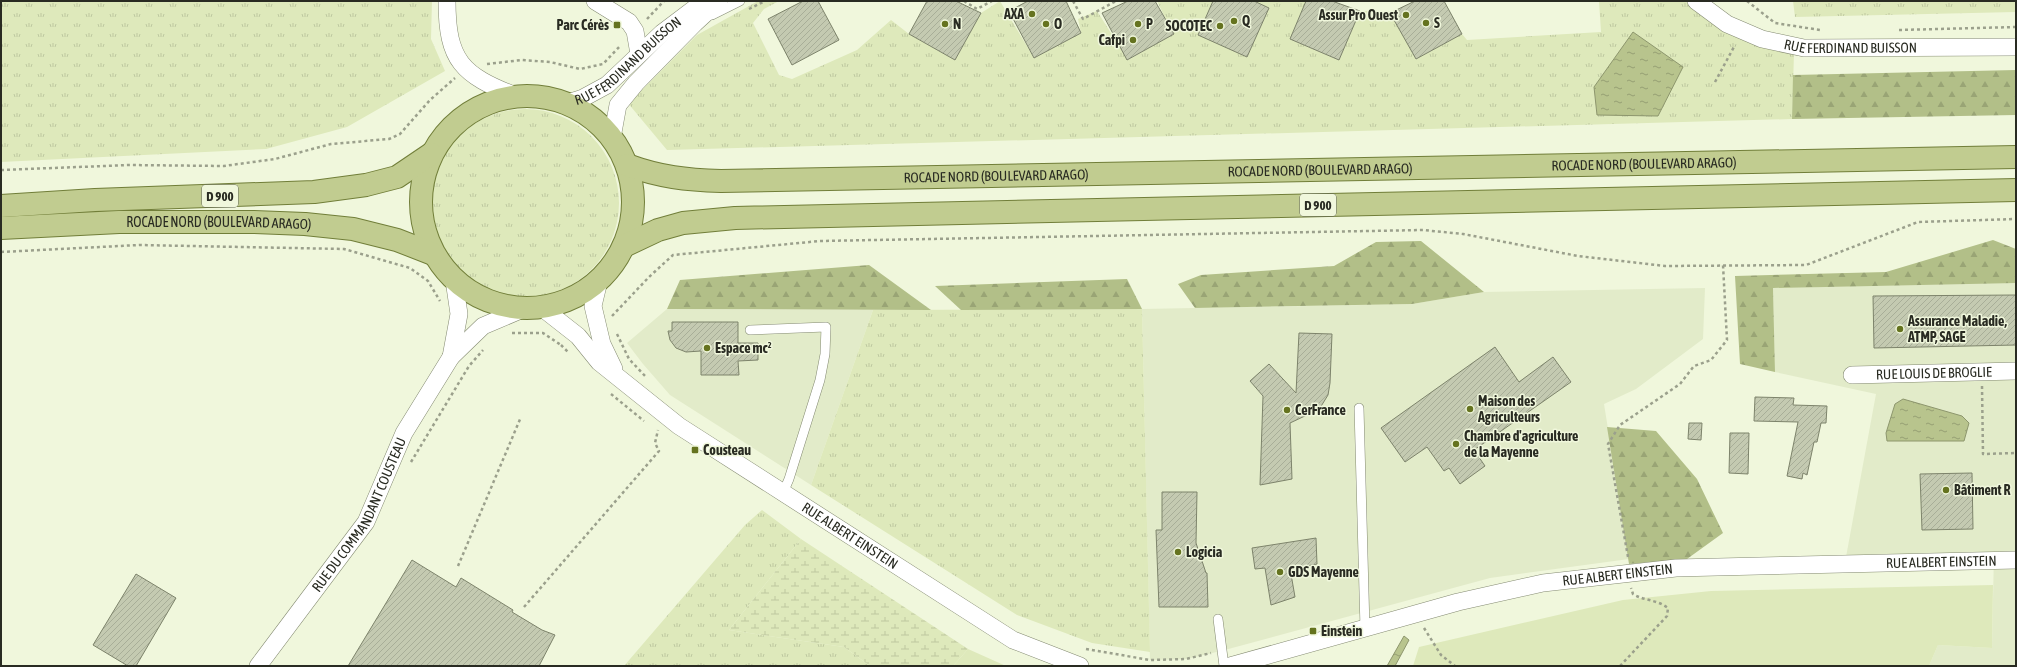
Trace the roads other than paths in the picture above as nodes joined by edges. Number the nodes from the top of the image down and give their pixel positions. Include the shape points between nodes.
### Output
1 (447, 1) edge
2 (595, 1) edge
3 (705, 1) edge
4 (719, 1) edge
5 (740, 1) edge
6 (1696, 1) edge
7 (695, 23) junction
8 (2016, 47) edge
9 (639, 54) junction
10 (516, 96) junction
11 (567, 103) junction
12 (612, 138) junction
13 (431, 154) junction
14 (2016, 157) edge
15 (627, 165) junction
16 (2016, 190) edge
17 (1, 206) edge
18 (1, 228) edge
19 (624, 246) junction
20 (433, 254) junction
21 (454, 280) junction
22 (599, 281) junction
23 (532, 308) junction
24 (750, 330) dead end
25 (451, 357) junction
26 (2016, 371) edge
27 (1852, 375) dead end
28 (630, 387) junction
29 (1359, 408) dead end
30 (783, 493) junction
31 (2016, 560) edge
32 (1218, 619) dead end
33 (1365, 629) junction
34 (258, 666) edge
35 (1080, 666) edge
36 (1224, 666) edge
37 (1230, 666) edge

1 - 10 street via 449,39 455,56 467,71 485,84
2 - 9 street via 628,22 635,31
3 - 9 street, RUE FERDINAND BUISSON
4 - 7 street, RUE FERDINAND BUISSON
5 - 7 lane
6 - 8 street, RUE FERDINAND BUISSON via 1727,24 1762,39 1804,48
7 - 12 street, RUE FERDINAND BUISSON via 618,105
9 - 11 street, RUE FERDINAND BUISSON via 607,85 583,98
10 - 11 main road via 542,96
10 - 13 main road via 490,102 466,114 446,132
11 - 12 main road via 592,118
12 - 15 main road
13 - 17 main road, ROCADE NORD (BOULEVARD ARAGO) / D 900 via 398,177 366,185 314,192
13 - 20 main road via 421,187 422,222
14 - 15 main road, ROCADE NORD (BOULEVARD ARAGO) via 721,181 681,180
15 - 19 main road via 633,192 632,220
16 - 19 main road, D 900 via 735,218 683,222 658,230
18 - 20 main road, ROCADE NORD (BOULEVARD ARAGO) / D 900 via 119,222 305,224 353,229 397,240
19 - 22 main road via 613,265
20 - 21 main road
21 - 23 main road via 486,301 504,306
21 - 25 street, RUE DU COMMANDANT COUSTEAU via 459,314
22 - 23 main road via 582,294 568,300
22 - 28 street, RUE ALBERT EINSTEIN via 593,306 602,344 612,368
23 - 25 street, RUE DU COMMANDANT COUSTEAU via 483,326
23 - 28 street, RUE ALBERT EINSTEIN via 578,336 599,362
24 - 30 lane via 826,328 820,380
25 - 34 street, RUE DU COMMANDANT COUSTEAU via 404,433 366,522
26 - 27 street, RUE LOUIS DE BROGLIE
28 - 30 street, RUE ALBERT EINSTEIN via 679,426
29 - 33 lane
30 - 35 street, RUE ALBERT EINSTEIN via 1013,640
31 - 33 street, RUE ALBERT EINSTEIN via 1676,568 1633,583 1543,583 1458,602 1419,624
32 - 36 lane
33 - 37 street, RUE ALBERT EINSTEIN

